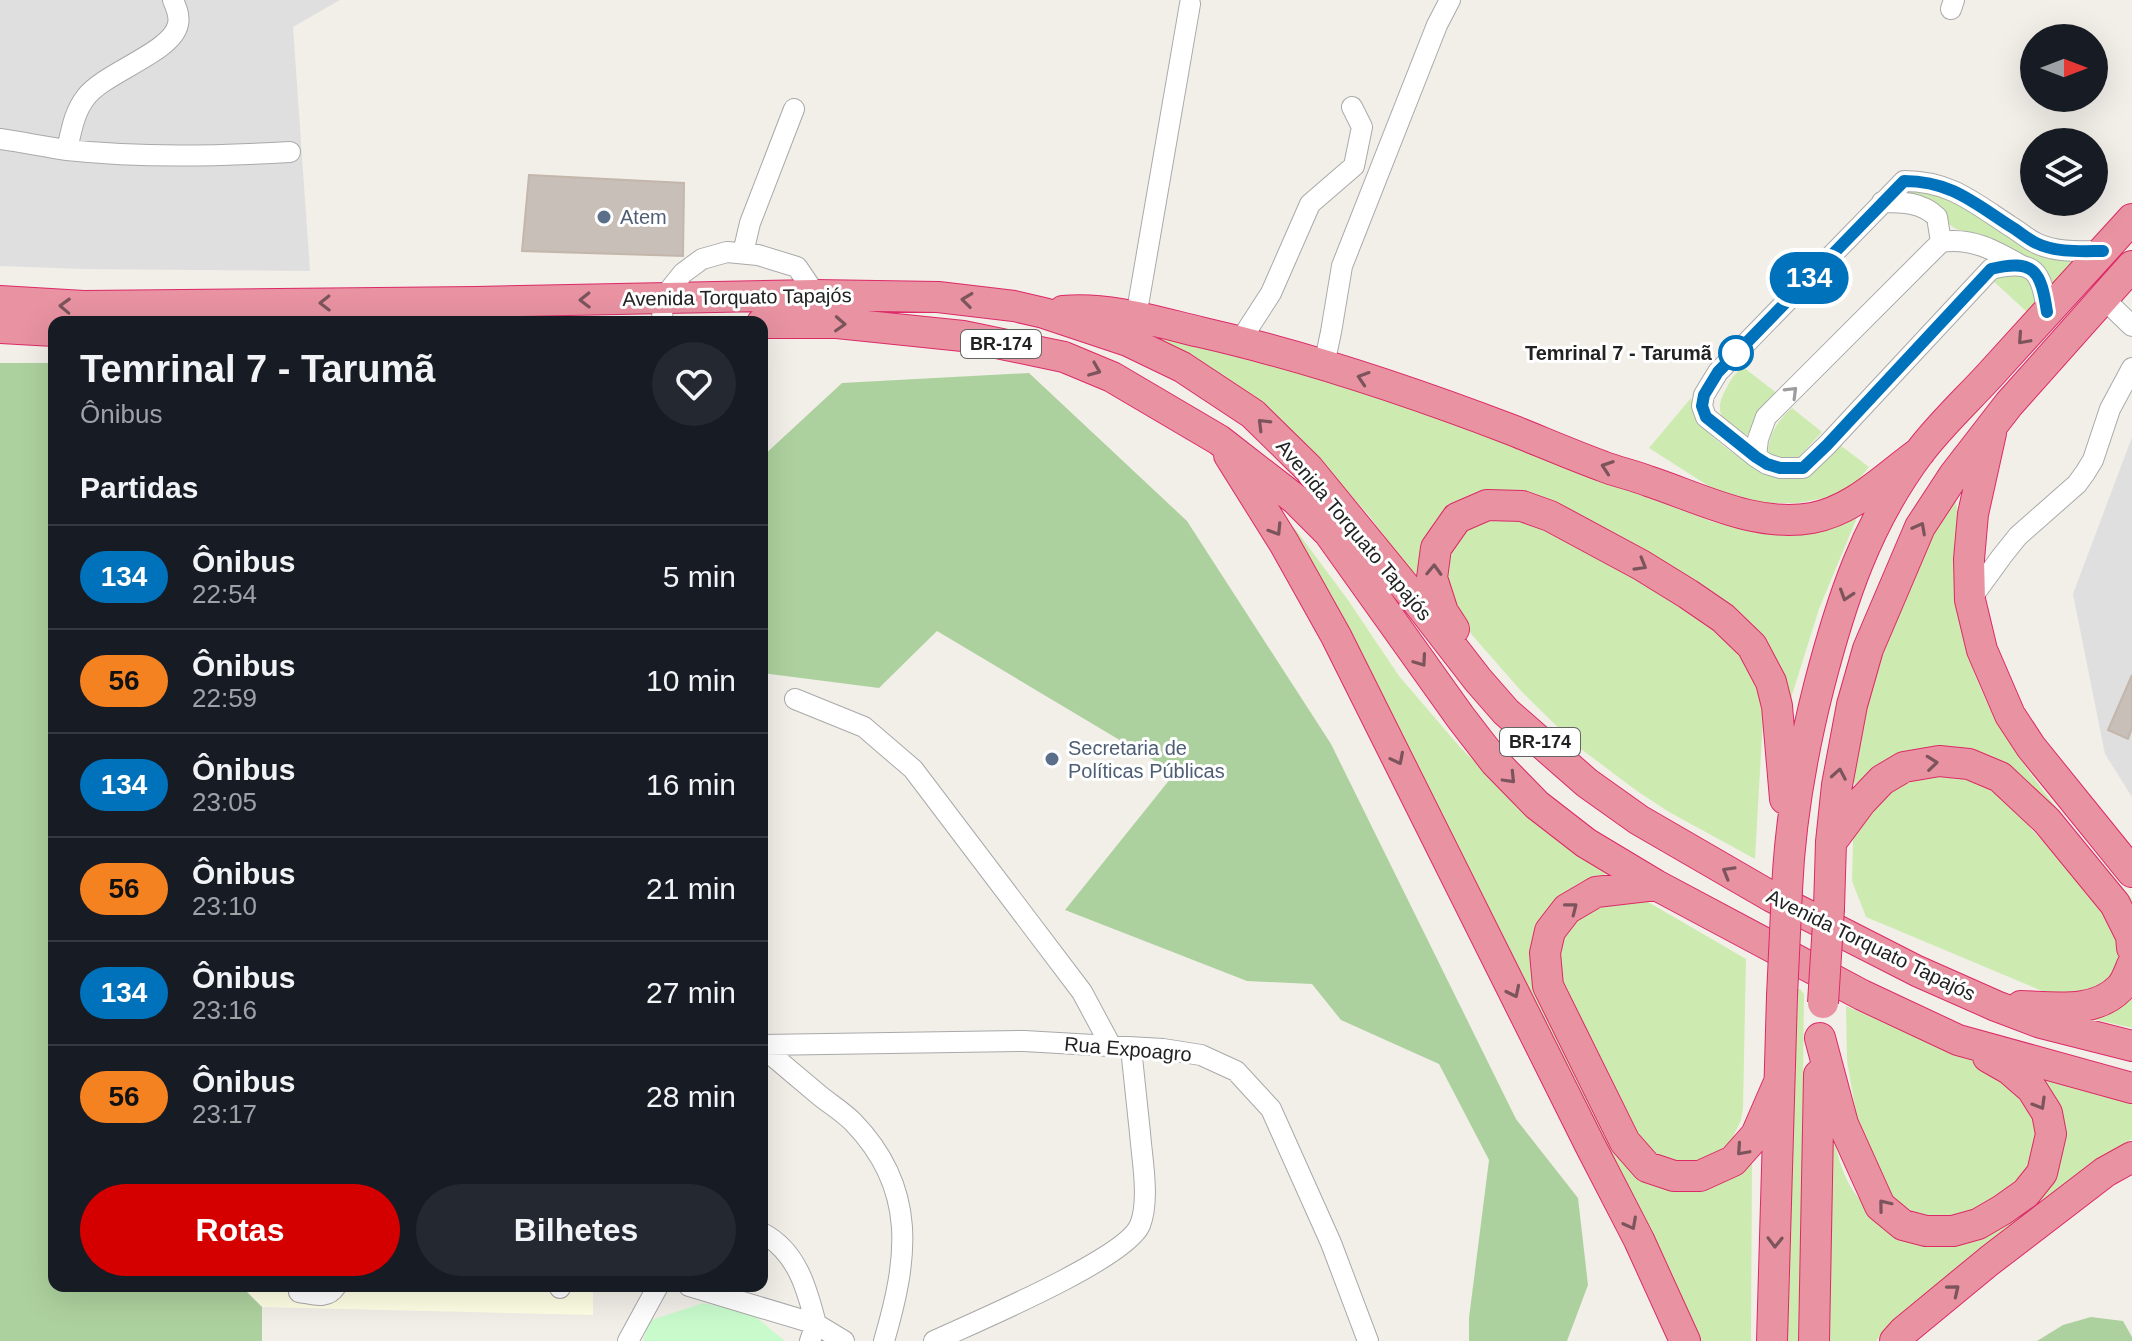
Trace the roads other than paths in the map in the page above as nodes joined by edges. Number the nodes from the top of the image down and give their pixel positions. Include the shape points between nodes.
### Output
1 (173, 0) edge
2 (1450, 0) edge
3 (1190, 4) dead end
4 (1352, 107) dead end
5 (794, 109) dead end
6 (0, 139) edge
7 (67, 150) junction
8 (290, 152) dead end
9 (1882, 202) junction
10 (2132, 219) edge
11 (1941, 242) junction
12 (2103, 251) junction
13 (743, 253) junction
14 (2023, 266) junction
15 (2132, 266) edge
16 (816, 295) junction
17 (2103, 298) junction
18 (0, 301) edge
19 (662, 310) edge
20 (2047, 312) junction
21 (1044, 313) junction
22 (1136, 317) junction
23 (768, 323) edge
24 (2132, 326) edge
25 (0, 328) edge
26 (48, 331) edge
27 (1240, 341) junction
28 (1324, 365) junction
29 (2132, 368) edge
30 (1993, 424) junction
31 (1219, 440) junction
32 (1920, 452) junction
33 (1756, 457) junction
34 (1970, 600) junction
35 (795, 699) dead end
36 (1506, 712) junction
37 (1831, 842) junction
38 (1789, 848) junction
39 (2132, 872) edge
40 (1656, 885) junction
41 (2132, 948) edge
42 (2132, 965) edge
43 (1996, 1006) junction
44 (1820, 1038) junction
45 (1958, 1040) junction
46 (768, 1046) edge
47 (2132, 1046) edge
48 (1121, 1047) junction
49 (768, 1051) edge
50 (1779, 1082) junction
51 (2132, 1088) edge
52 (2132, 1157) edge
53 (768, 1236) edge
54 (299, 1292) dead end
55 (331, 1292) edge
56 (655, 1292) edge
57 (708, 1292) edge
58 (813, 1326) edge
59 (628, 1341) edge
60 (844, 1341) edge
61 (884, 1341) edge
62 (934, 1341) edge
63 (1368, 1341) edge
64 (1685, 1341) edge
65 (1772, 1341) edge
66 (1814, 1341) edge
67 (1895, 1341) edge

1 - 7 street via 175,32 85,97
2 - 28 street via 1342,266
3 - 22 street
4 - 27 street via 1362,127 1354,166 1310,204 1271,293
5 - 13 street
6 - 7 street
7 - 8 street
9 - 11 street via 1929,209 1937,217
9 - 12 street via 1904,181 1924,181 1961,194 2035,243
9 - 33 street via 1708,387 1702,406 1706,417
10 - 12 highway
11 - 14 street via 1980,244
33 -> 11 street via 1766,417
12 - 20 highway
13 - 16 street via 797,267
13 - 19 street via 702,259 683,273
14 - 20 street via 2042,281
14 - 33 street via 1991,269 1803,468 1780,468
15 - 17 highway
16 - 19 highway, Avenida Torquato Tapajós / BR-174
21 -> 16 highway, Avenida Torquato Tapajós / BR-174 via 938,297
17 - 24 street
17 - 30 highway
19 -> 18 highway, Avenida Torquato Tapajós / BR-174
20 -> 32 highway
21 - 22 highway via 1085,309
36 -> 21 highway, Avenida Torquato Tapajós / BR-174 via 1309,469 1253,414 1182,367 1128,341
22 - 27 highway
23 -> 31 highway, Avenida Torquato Tapajós / BR-174 via 837,323 963,336 1064,357 1112,377
25 - 26 highway
27 - 28 highway
32 -> 28 highway via 1844,506 1813,518 1769,518 1604,467
29 - 34 street via 2085,473 2018,536
30 - 34 highway via 1973,514
37 -> 30 highway via 1837,785 1868,649 1920,527
31 -> 40 highway, Avenida Torquato Tapajós / BR-174 via 1295,499 1329,533 1461,718 1537,805 1586,843
31 -> 64 highway via 1336,636
32 -> 38 highway via 1874,524 1831,639
34 - 39 highway via 1982,650 2010,715
35 - 48 street via 864,727 913,769
36 -> 38 highway via 1443,612 1432,578 1436,548 1457,518 1487,505 1522,506 1550,516 1688,594 1752,646 1777,706
43 -> 36 highway, Avenida Torquato Tapajós / BR-174 via 1772,897 1639,820 1587,783
37 -> 41 highway via 1882,780 1904,767 1939,761 1969,764 2000,777 2047,821 2115,904
37 - 44 highway, bridge
38 - 50 highway, bridge
40 - 45 highway, Avenida Torquato Tapajós / BR-174
50 -> 40 highway via 1756,1135 1733,1161 1700,1176 1674,1176 1647,1167 1625,1142 1548,986 1545,953 1550,931 1567,909 1596,892
42 - 43 highway via 2122,986 2099,1003
43 - 47 highway, Avenida Torquato Tapajós / BR-174
45 -> 44 highway via 2032,1089 2047,1113 2051,1134 2042,1173 2026,1193 1978,1224 1926,1231 1903,1225 1880,1206 1843,1124
44 - 66 highway
45 - 51 highway, Avenida Torquato Tapajós / BR-174
46 - 48 street, Rua Expoagro via 1024,1041
48 - 62 street via 1143,1170 1140,1226 1131,1239 1098,1262
48 - 63 street, Rua Expoagro via 1201,1055 1236,1071 1271,1109
49 - 61 street via 851,1120 894,1182 903,1224 902,1266
50 -> 65 highway
67 -> 52 highway via 1989,1261
53 - 58 street via 803,1278
54 - 55 street
56 - 59 street
57 - 58 street
58 - 60 street

